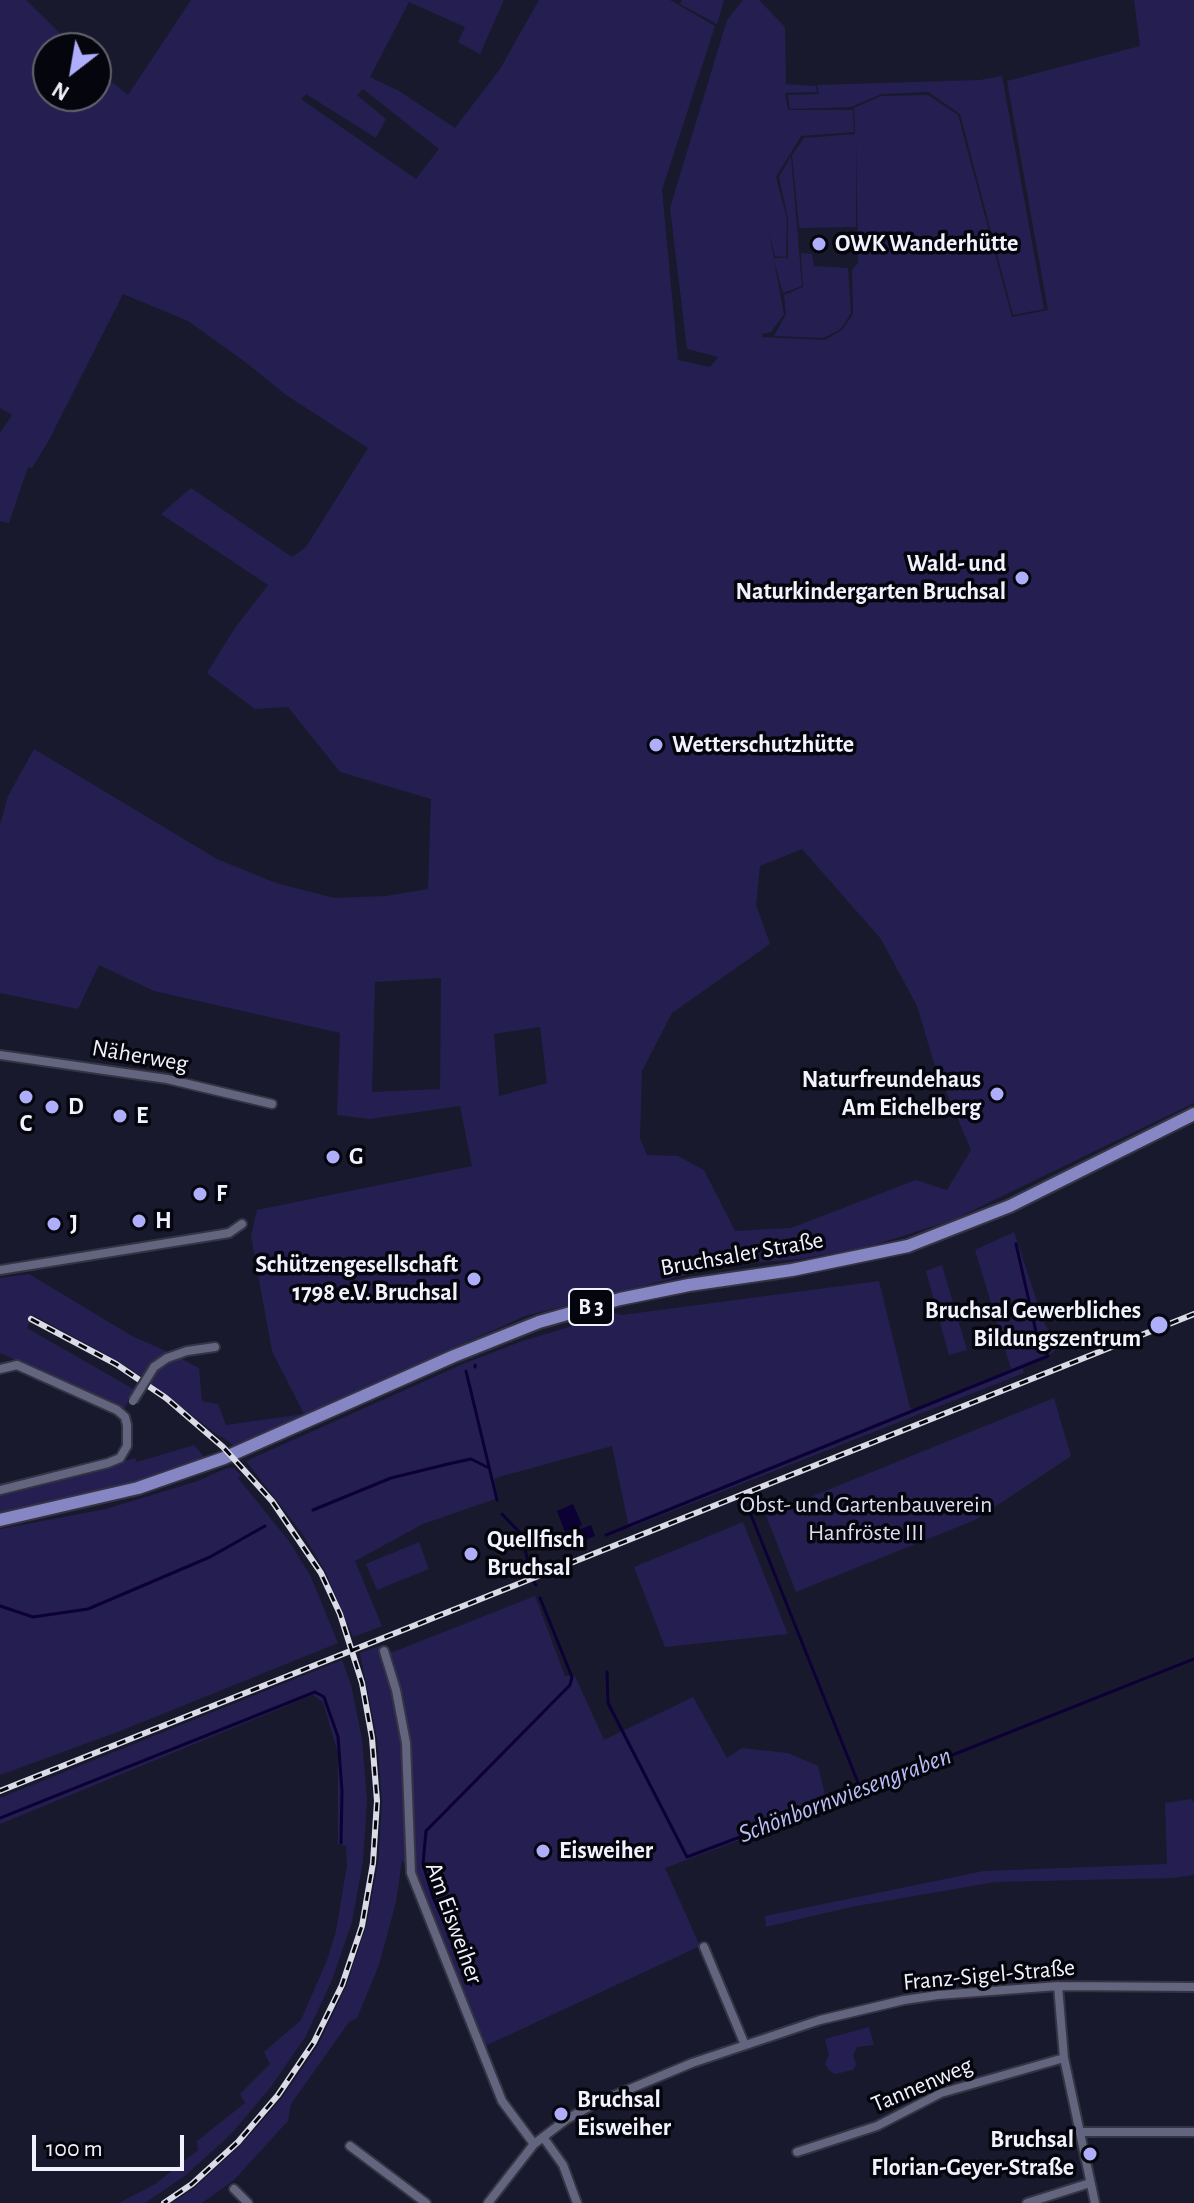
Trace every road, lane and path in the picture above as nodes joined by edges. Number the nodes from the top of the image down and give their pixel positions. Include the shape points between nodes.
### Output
1 (0, 1055) edge
2 (272, 1104) dead end
3 (1194, 1114) edge
4 (242, 1224) dead end
5 (0, 1270) edge
6 (215, 1347) dead end
7 (0, 1369) edge
8 (125, 1417) junction
9 (0, 1490) edge
10 (0, 1520) edge
11 (384, 1651) dead end
12 (704, 1947) dead end
13 (1058, 1986) junction
14 (1194, 1987) edge
15 (745, 2045) junction
16 (1064, 2058) junction
17 (1080, 2132) junction
18 (1194, 2132) edge
19 (543, 2137) junction
20 (534, 2144) junction
21 (350, 2146) dead end
22 (797, 2152) dead end
23 (1090, 2183) junction
24 (234, 2189) dead end
25 (248, 2203) edge
26 (426, 2203) edge
27 (488, 2203) edge
28 (577, 2203) edge
29 (1027, 2203) edge
30 (1095, 2203) edge

1 - 2 street, Näherweg via 167,1079
3 - 10 main road, Bruchsaler Straße / B 3 via 1036,1194 908,1246 620,1299 539,1322 224,1458 138,1488
4 - 5 street via 229,1233
6 - 8 street, bridge via 187,1351 154,1367
7 - 8 street via 17,1365
8 - 9 street via 127,1446 120,1458
11 - 20 street, Am Eisweiher via 406,1743 411,1873 502,2101
12 - 15 street
13 - 14 street, Franz-Sigel-Straße
13 - 15 street, Franz-Sigel-Straße via 904,2000
13 - 16 street
15 - 19 street, Franz-Sigel-Straße via 596,2103
16 - 17 street
16 - 22 street, Tannenweg via 941,2093 877,2126
17 - 18 street
17 - 23 street
19 - 20 street, Franz-Sigel-Straße
19 - 28 street via 563,2165
20 - 27 street, Franz-Sigel-Straße
21 - 26 street
23 - 29 street
23 - 30 street
24 - 25 street

